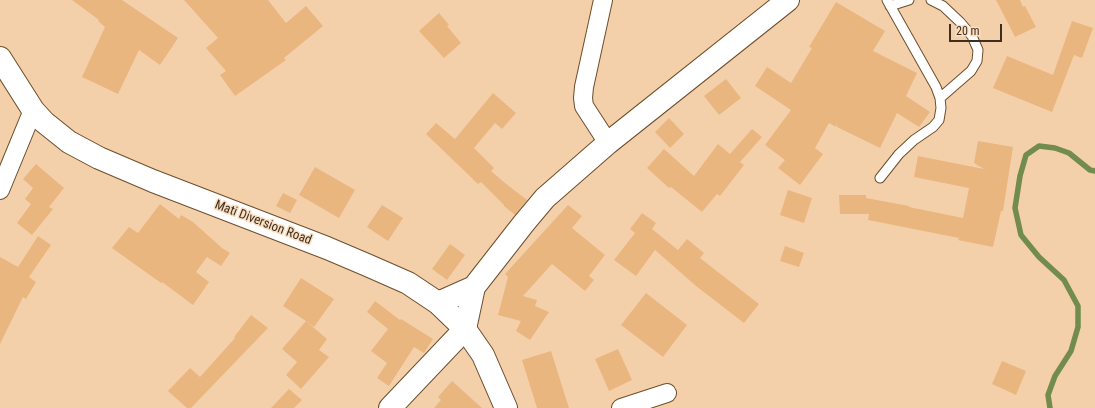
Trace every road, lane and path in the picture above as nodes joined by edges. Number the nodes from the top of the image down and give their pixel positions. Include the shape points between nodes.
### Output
1 (603, 0) edge
2 (788, 0) edge
3 (909, 0) edge
4 (930, 0) edge
5 (889, 3) edge
6 (0, 58) edge
7 (940, 98) junction
8 (33, 110) junction
9 (608, 143) junction
10 (880, 178) dead end
11 (0, 190) edge
12 (474, 287) junction
13 (438, 303) junction
14 (465, 329) junction
15 (668, 393) dead end
16 (390, 408) edge
17 (506, 408) edge
18 (621, 408) edge

1 - 9 street via 583,98 584,106
2 - 9 main road
3 - 5 lane
4 - 7 lane via 943,6 960,22 972,36 978,50 977,61 971,71
5 - 7 lane via 926,67
6 - 8 main road, Mati Diversion Road
7 - 10 lane via 939,120 933,128 898,154
8 - 11 street
8 - 13 main road, Mati Diversion Road via 69,142 99,158 334,251 408,283
9 - 12 main road via 546,198
12 - 13 main road
12 - 14 main road
13 - 14 main road, Mati Diversion Road
14 - 16 main road
14 - 17 main road, Mati Diversion Road via 483,355
15 - 18 street

